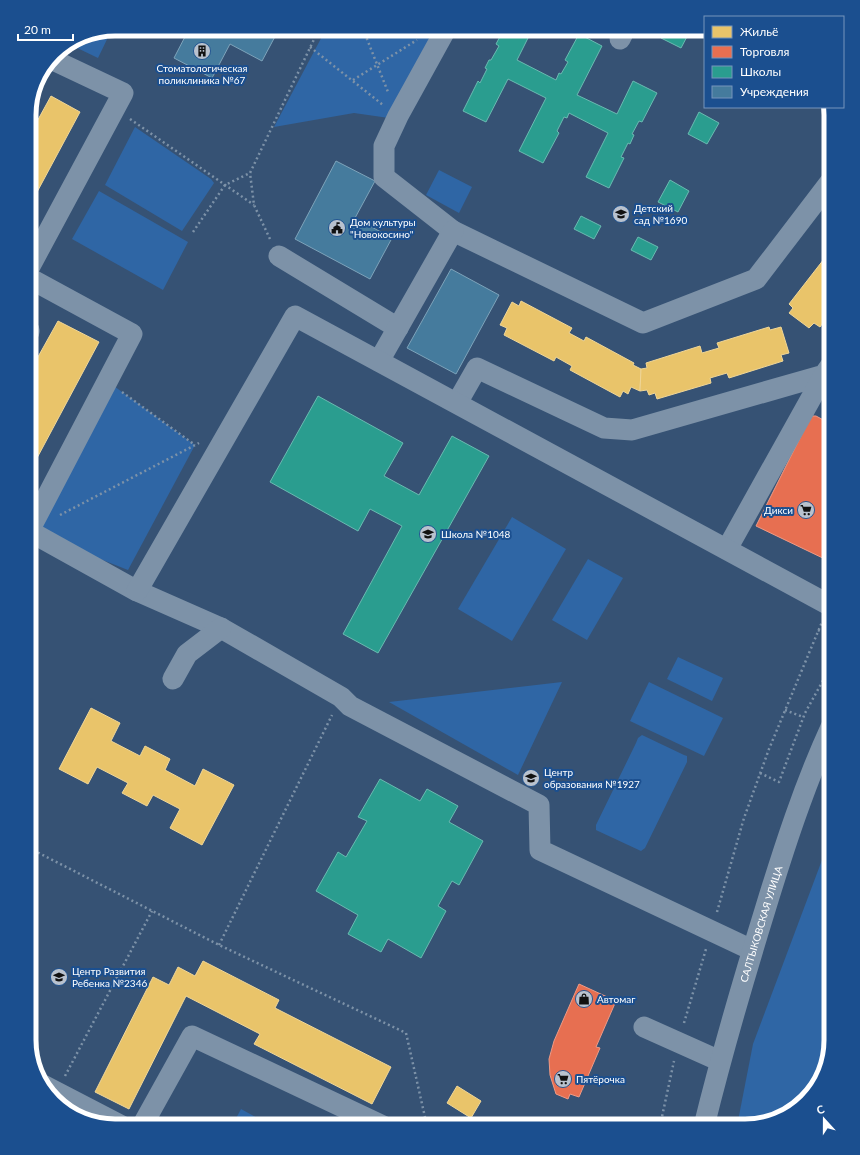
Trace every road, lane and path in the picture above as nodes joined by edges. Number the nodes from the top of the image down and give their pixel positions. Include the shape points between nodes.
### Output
1 (316, 36) edge
2 (366, 36) edge
3 (442, 36) edge
4 (422, 37) dead end
5 (310, 47) junction
6 (57, 62) edge
7 (378, 65) junction
8 (353, 80) junction
9 (398, 116) junction
10 (129, 118) dead end
11 (250, 173) junction
12 (225, 185) junction
13 (824, 190) edge
14 (254, 205) junction
15 (453, 231) junction
16 (193, 232) dead end
17 (36, 255) edge
18 (279, 256) joint
19 (36, 282) edge
20 (398, 328) junction
21 (379, 361) junction
22 (824, 371) edge
23 (824, 375) edge
24 (107, 381) junction
25 (457, 403) junction
26 (201, 442) dead end
27 (195, 445) junction
28 (57, 517) dead end
29 (36, 518) edge
30 (36, 535) edge
31 (727, 549) junction
32 (137, 591) junction
33 (824, 602) edge
34 (824, 618) edge
35 (221, 628) junction
36 (818, 630) junction
37 (824, 633) edge
38 (173, 679) dead end
39 (824, 679) edge
40 (341, 697) junction
41 (785, 710) junction
42 (803, 717) junction
43 (824, 744) edge
44 (760, 774) junction
45 (36, 852) edge
46 (152, 911) junction
47 (712, 931) junction
48 (219, 945) junction
49 (752, 950) junction
50 (644, 1027) dead end
51 (678, 1042) junction
52 (720, 1061) junction
53 (53, 1089) edge
54 (61, 1097) edge
55 (105, 1118) edge
56 (146, 1119) edge
57 (368, 1119) edge
58 (425, 1119) edge
59 (662, 1119) edge
60 (706, 1119) edge

1 - 5 path
2 - 7 path
3 - 9 street
4 - 7 path
5 - 8 path
5 - 11 path
6 - 17 street via 123,93
7 - 8 path
7 - 9 path
8 - 9 path
9 - 15 street via 384,146 384,178
10 - 12 path
11 - 12 path
11 - 14 path
12 - 14 path
12 - 16 path
13 - 15 street via 756,279 643,323
14 - 18 path
15 - 20 street
18 - 20 street
19 - 24 street via 132,334
20 - 21 street
21 - 25 street
21 - 32 street via 295,316
22 - 25 street via 632,430 604,428 477,368
23 - 31 street
24 - 27 path
24 - 29 street
25 - 31 street
26 - 27 path
27 - 28 path
30 - 32 street
31 - 33 street
32 - 35 street
34 - 36 path
35 - 38 street via 186,654
35 - 40 street
36 - 37 path
36 - 41 path
39 - 42 path
40 - 47 street via 350,706 539,805 540,850
40 - 48 path
41 - 42 path
41 - 44 path
42 - 44 path via 779,782
43 - 49 street, САЛТЫКОВСКАЯ УЛИЦА via 786,842
44 - 47 path via 744,818
45 - 46 path
46 - 48 path
46 - 53 path
47 - 49 street
47 - 51 path
48 - 58 path via 406,1033
49 - 52 street, САЛТЫКОВСКАЯ УЛИЦА
50 - 51 street
51 - 52 street
51 - 59 path
52 - 60 street, САЛТЫКОВСКАЯ УЛИЦА
54 - 55 street
56 - 57 street via 192,1036

